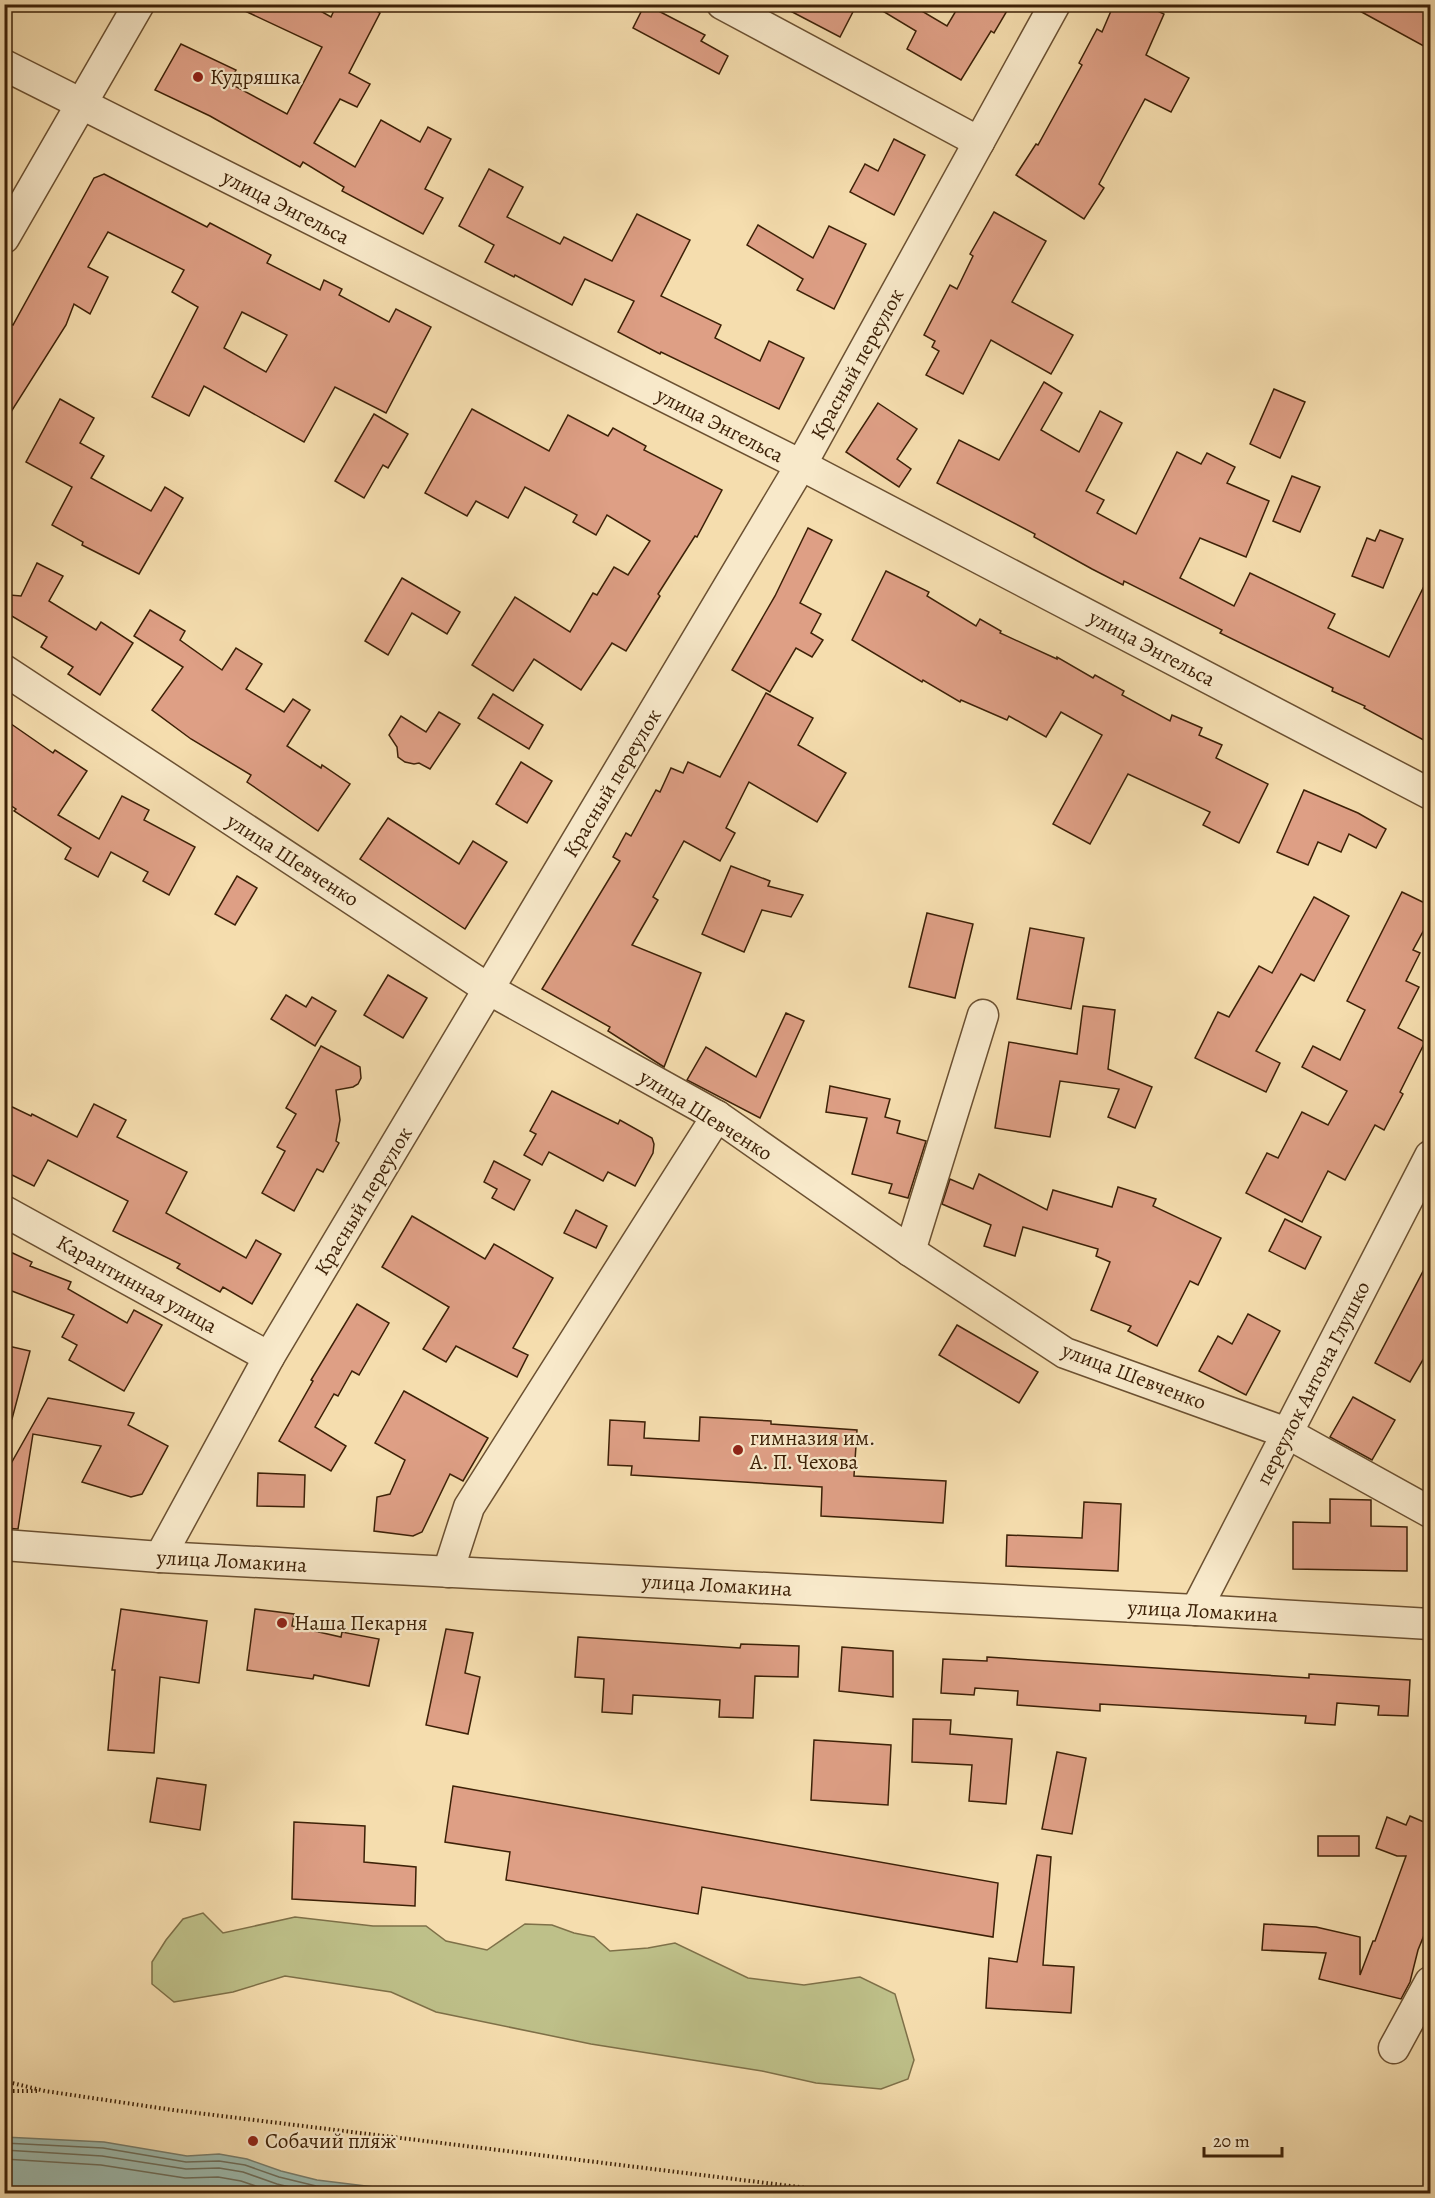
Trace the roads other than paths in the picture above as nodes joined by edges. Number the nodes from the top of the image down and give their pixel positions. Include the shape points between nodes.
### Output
1 (139, 4) edge
2 (722, 4) edge
3 (1055, 4) edge
4 (4, 65) edge
5 (81, 104) junction
6 (979, 142) junction
7 (4, 238) edge
8 (801, 465) junction
9 (4, 670) edge
10 (1431, 794) edge
11 (490, 990) junction
12 (983, 1015) dead end
13 (717, 1116) junction
14 (1431, 1156) edge
15 (4, 1211) edge
16 (910, 1251) junction
17 (269, 1357) junction
18 (1287, 1433) junction
19 (1431, 1512) edge
20 (4, 1545) edge
21 (160, 1557) junction
22 (448, 1572) junction
23 (1196, 1610) junction
24 (1431, 1624) edge
25 (1431, 1982) edge
26 (1394, 2048) dead end

1 - 5 street
2 - 6 street
3 - 6 street, Красный переулок
4 - 5 street, улица Энгельса
5 - 7 street
5 - 8 street, улица Энгельса
6 - 8 street, Красный переулок
8 - 10 street, улица Энгельса
8 - 11 street, Красный переулок
9 - 11 street, улица Шевченко
11 - 13 street, улица Шевченко
11 - 17 street, Красный переулок
12 - 16 street
13 - 16 street, улица Шевченко
13 - 22 street via 469,1507
14 - 18 street, переулок Антона Глушко
15 - 17 street, Карантинная улица
16 - 18 street, улица Шевченко via 1065,1353
17 - 21 street, Красный переулок
18 - 19 street, улица Шевченко
18 - 23 street, переулок Антона Глушко
20 - 21 street, улица Ломакина
21 - 22 street, улица Ломакина
22 - 23 street, улица Ломакина
23 - 24 street, улица Ломакина
25 - 26 street

